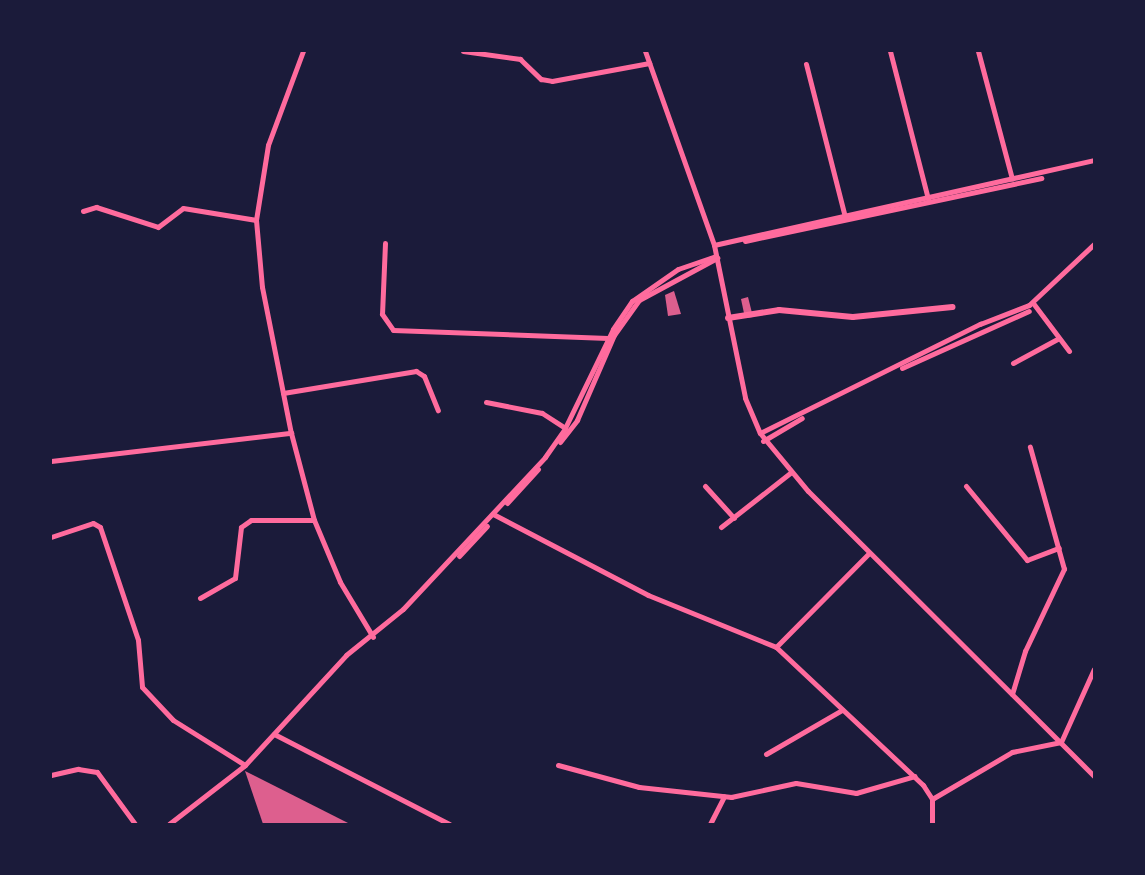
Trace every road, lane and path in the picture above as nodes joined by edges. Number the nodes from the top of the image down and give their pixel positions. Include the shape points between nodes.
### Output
1 (303, 51) edge
2 (463, 51) edge
3 (645, 51) edge
4 (890, 51) edge
5 (978, 51) edge
6 (649, 63) junction
7 (806, 64) dead end
8 (1094, 160) edge
9 (1012, 178) junction
10 (1041, 178) dead end
11 (928, 199) junction
12 (83, 211) dead end
13 (845, 217) junction
14 (256, 220) junction
15 (385, 243) dead end
16 (1094, 244) edge
17 (715, 246) junction
18 (716, 257) junction
19 (1033, 303) junction
20 (953, 307) dead end
21 (1029, 311) dead end
22 (728, 318) junction
23 (608, 338) junction
24 (1059, 338) junction
25 (1069, 351) dead end
26 (1013, 363) dead end
27 (283, 393) junction
28 (485, 402) dead end
29 (438, 410) dead end
30 (565, 428) junction
31 (291, 433) junction
32 (760, 433) junction
33 (763, 441) dead end
34 (1030, 447) dead end
35 (51, 461) edge
36 (790, 473) junction
37 (705, 486) dead end
38 (966, 486) dead end
39 (493, 514) junction
40 (734, 517) junction
41 (314, 520) junction
42 (722, 527) dead end
43 (51, 537) edge
44 (1059, 548) junction
45 (869, 553) junction
46 (459, 556) dead end
47 (200, 598) dead end
48 (373, 637) junction
49 (776, 647) junction
50 (1094, 669) edge
51 (1012, 694) junction
52 (842, 710) junction
53 (274, 734) junction
54 (1061, 743) junction
55 (766, 754) dead end
56 (245, 765) junction
57 (558, 765) dead end
58 (51, 775) edge
59 (915, 776) junction
60 (1094, 776) edge
61 (724, 796) junction
62 (932, 799) junction
63 (135, 824) edge
64 (169, 824) edge
65 (449, 824) edge
66 (710, 824) edge
67 (932, 824) edge

1 - 14 street via 268,145
2 - 6 street via 520,59 541,79 552,81
3 - 6 street
4 - 11 street
5 - 9 street
6 - 17 street
7 - 13 street
8 - 9 street
9 - 11 street
10 - 17 street
11 - 13 street
12 - 14 street via 104,209 158,227 183,208
13 - 17 street
14 - 27 street via 262,287
15 - 23 street via 382,314 393,330
16 - 19 street
17 - 18 street
18 - 22 street
18 - 23 street via 696,260 651,285 622,313
18 - 46 street via 639,300 614,335 577,420
19 - 24 street
19 - 32 street via 980,324
20 - 22 street via 853,317 779,310
21 - 33 street via 949,345
22 - 32 street via 744,398
23 - 30 street
24 - 25 street
24 - 26 street
27 - 29 street via 416,370 424,376
27 - 31 street
28 - 30 street via 542,413
30 - 39 street
31 - 35 street
31 - 41 street
32 - 36 street
34 - 44 street
36 - 40 street
36 - 45 street
37 - 40 street
38 - 44 street via 1027,560
39 - 48 street
39 - 49 street via 648,595
40 - 42 street
41 - 47 street via 251,520 242,527 234,578
41 - 48 street via 340,582
43 - 56 street via 93,523 100,527 138,640 142,687 173,720
44 - 51 street via 1063,578 1025,651
45 - 49 street
45 - 51 street
48 - 53 street via 346,655
49 - 52 street
50 - 54 street
51 - 54 street
52 - 55 street
52 - 59 street
53 - 56 street
53 - 65 street
54 - 60 street
54 - 62 street via 1012,752
56 - 64 street
57 - 61 street via 648,788
58 - 63 street via 78,769 97,772
59 - 61 street via 856,793 796,783
59 - 62 street
61 - 66 street
62 - 67 street

